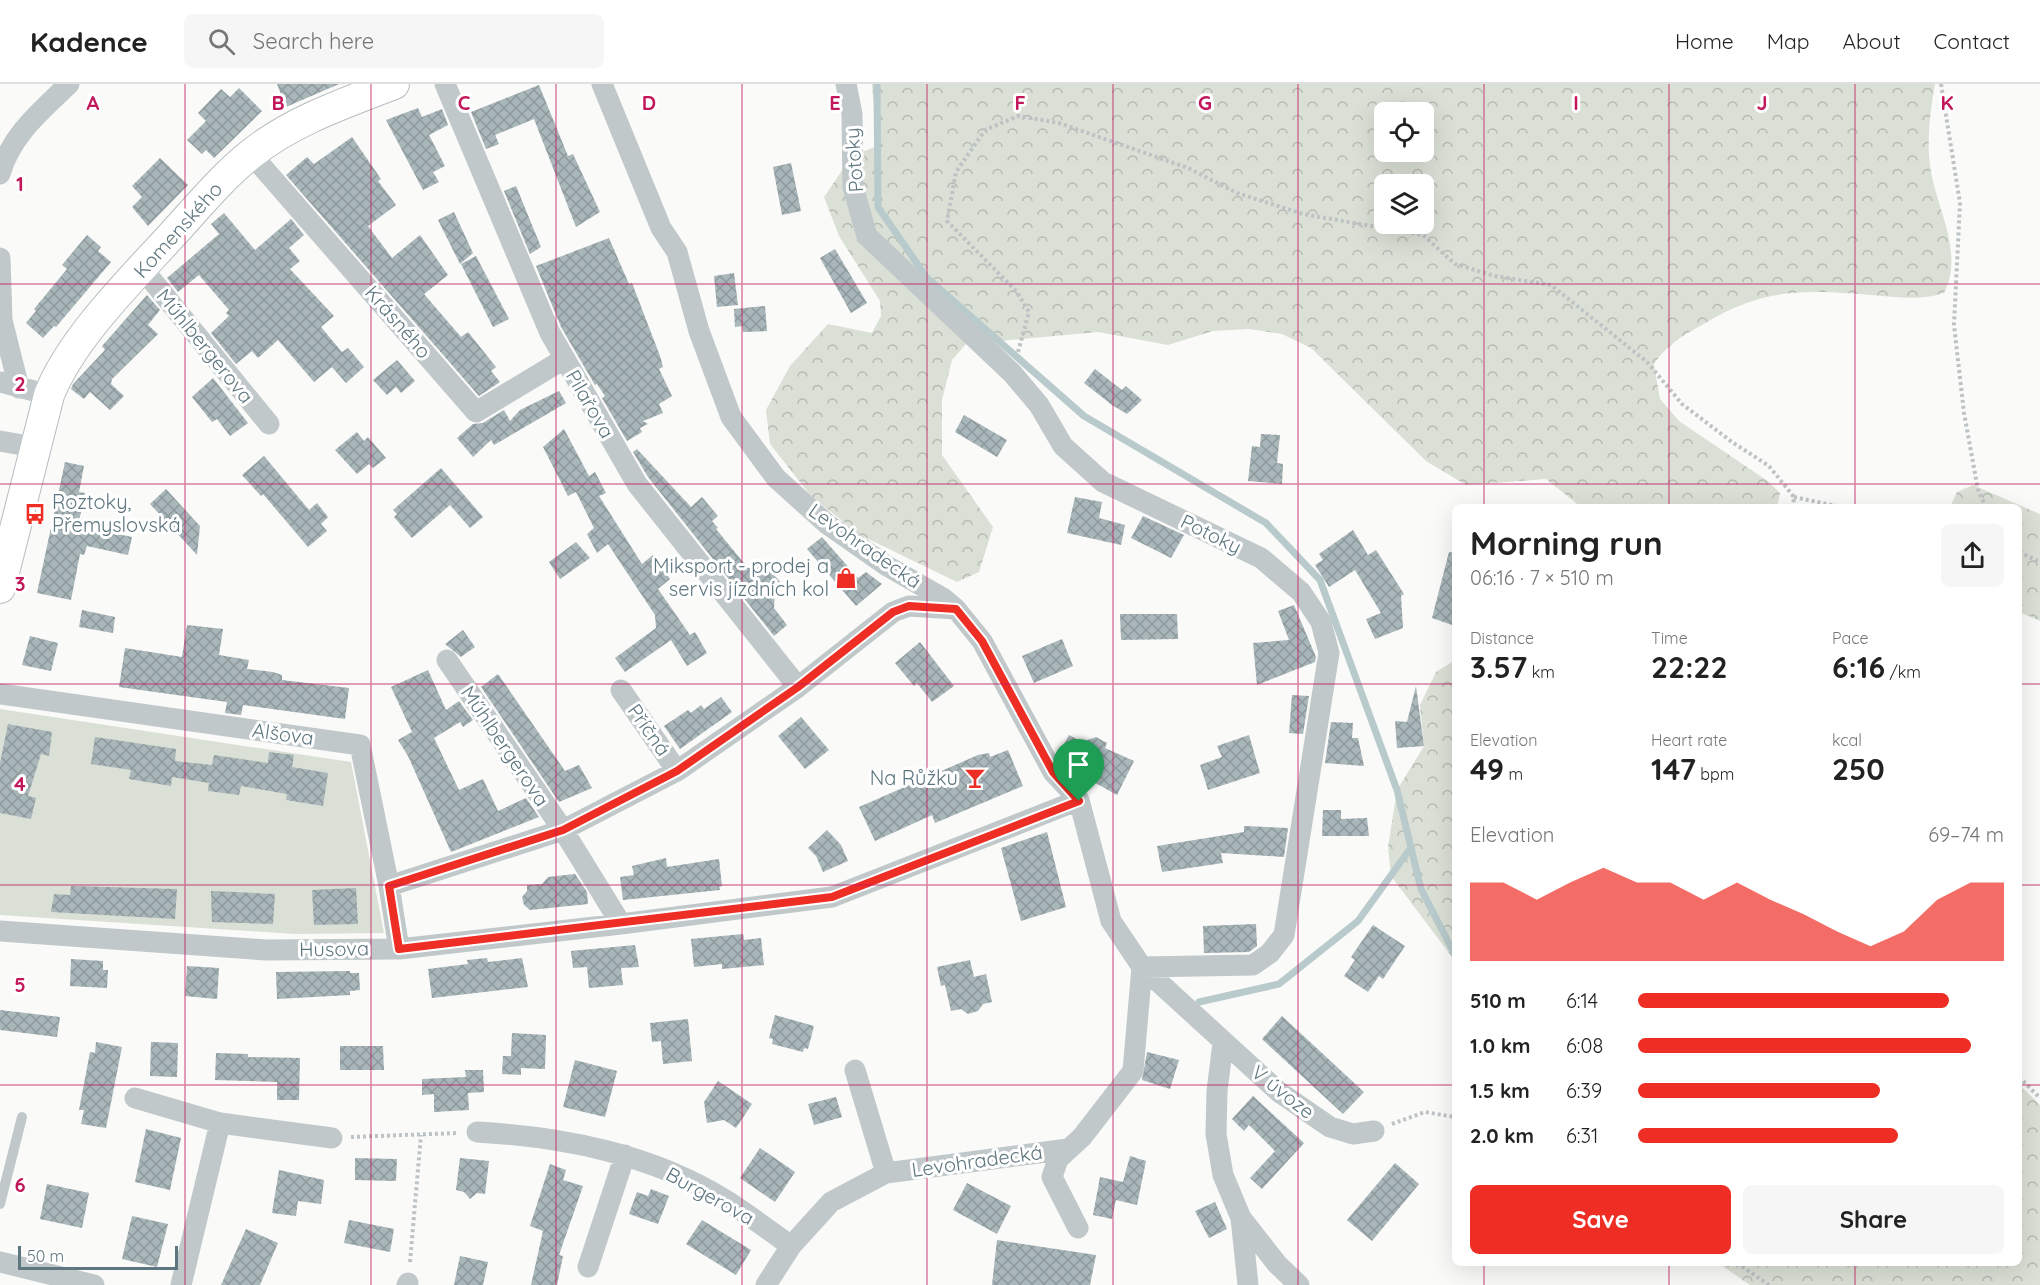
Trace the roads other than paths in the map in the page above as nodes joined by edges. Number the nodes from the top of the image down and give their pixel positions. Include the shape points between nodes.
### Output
1 (69, 84) edge
2 (394, 84) edge
3 (445, 84) edge
4 (602, 84) edge
5 (846, 84) edge
6 (251, 154) junction
7 (0, 174) edge
8 (0, 258) edge
9 (142, 268) junction
10 (564, 359) junction
11 (10, 384) edge
12 (49, 395) junction
13 (269, 424) dead end
14 (0, 441) edge
15 (34, 447) junction
16 (0, 588) edge
17 (956, 609) junction
18 (447, 660) dead end
19 (798, 687) junction
20 (621, 690) dead end
21 (0, 694) edge
22 (677, 771) junction
23 (1079, 801) junction
24 (563, 830) junction
25 (389, 886) junction
26 (621, 924) junction
27 (0, 931) edge
28 (399, 949) junction
29 (1142, 967) junction
30 (1223, 1043) junction
31 (855, 1070) dead end
32 (135, 1098) dead end
33 (22, 1117) dead end
34 (220, 1123) junction
35 (1374, 1131) road end
36 (477, 1132) road end
37 (332, 1138) road end
38 (1068, 1149) junction
39 (625, 1155) junction
40 (886, 1173) junction
41 (0, 1204) edge
42 (1242, 1218) junction
43 (1077, 1228) dead end
44 (791, 1246) junction
45 (0, 1262) edge
46 (588, 1267) dead end
47 (94, 1285) edge
48 (181, 1285) edge
49 (766, 1285) edge
50 (1248, 1285) edge
51 (1299, 1285) edge

1 - 7 street via 21,132
2 - 6 street, Komenského via 327,110
3 - 10 street, Pilařova
4 - 17 street, Levohradecká via 661,228 677,252 699,331 730,417 776,478 827,525
5 - 29 street, Potoky via 852,114 853,187 867,236 1012,373 1039,405 1063,446 1103,482 1261,558 1302,592 1321,622 1329,653 1284,935 1253,966
6 - 9 street, Komenského via 221,181
6 - 10 street, Krásného via 476,412
8 - 11 street
9 - 12 street, Komenského via 73,350
9 - 13 street, Műhlbergerova
10 - 19 street, Pilařova via 637,484
11 - 12 street
12 - 15 street, Komenského
14 - 15 street
15 - 16 street, Komenského
17 - 19 street, Příčná via 909,606 893,612
17 - 23 street, Levohradecká via 982,641 1053,772
18 - 24 street, Műhlbergerova
19 - 22 street, Příčná
20 - 22 street, Příčná
21 - 25 street, Alšova via 360,745
22 - 24 street, Příčná
23 - 26 street, Husova via 832,897
23 - 29 street, Levohradecká via 1111,921
24 - 25 street, Příčná
24 - 26 street, Műhlbergerova
25 - 28 street, Alšova
26 - 28 street, Husova
27 - 28 street, Husova via 266,950
29 - 30 street, V úvoze
29 - 38 street, Levohradecká via 1134,1071
30 - 35 street, V úvoze via 1279,1092 1329,1127 1353,1134
30 - 42 street via 1216,1134 1223,1175
31 - 40 street
32 - 34 street
33 - 41 lane
34 - 37 street
34 - 48 street
36 - 39 street, Burgerova via 531,1135
38 - 40 street, Levohradecká
38 - 43 street, Levohradecká via 1058,1159 1052,1177
39 - 44 street, Burgerova via 725,1200
39 - 46 street
40 - 44 street via 831,1202
42 - 50 street
42 - 51 street via 1277,1264
44 - 49 street
45 - 47 street

